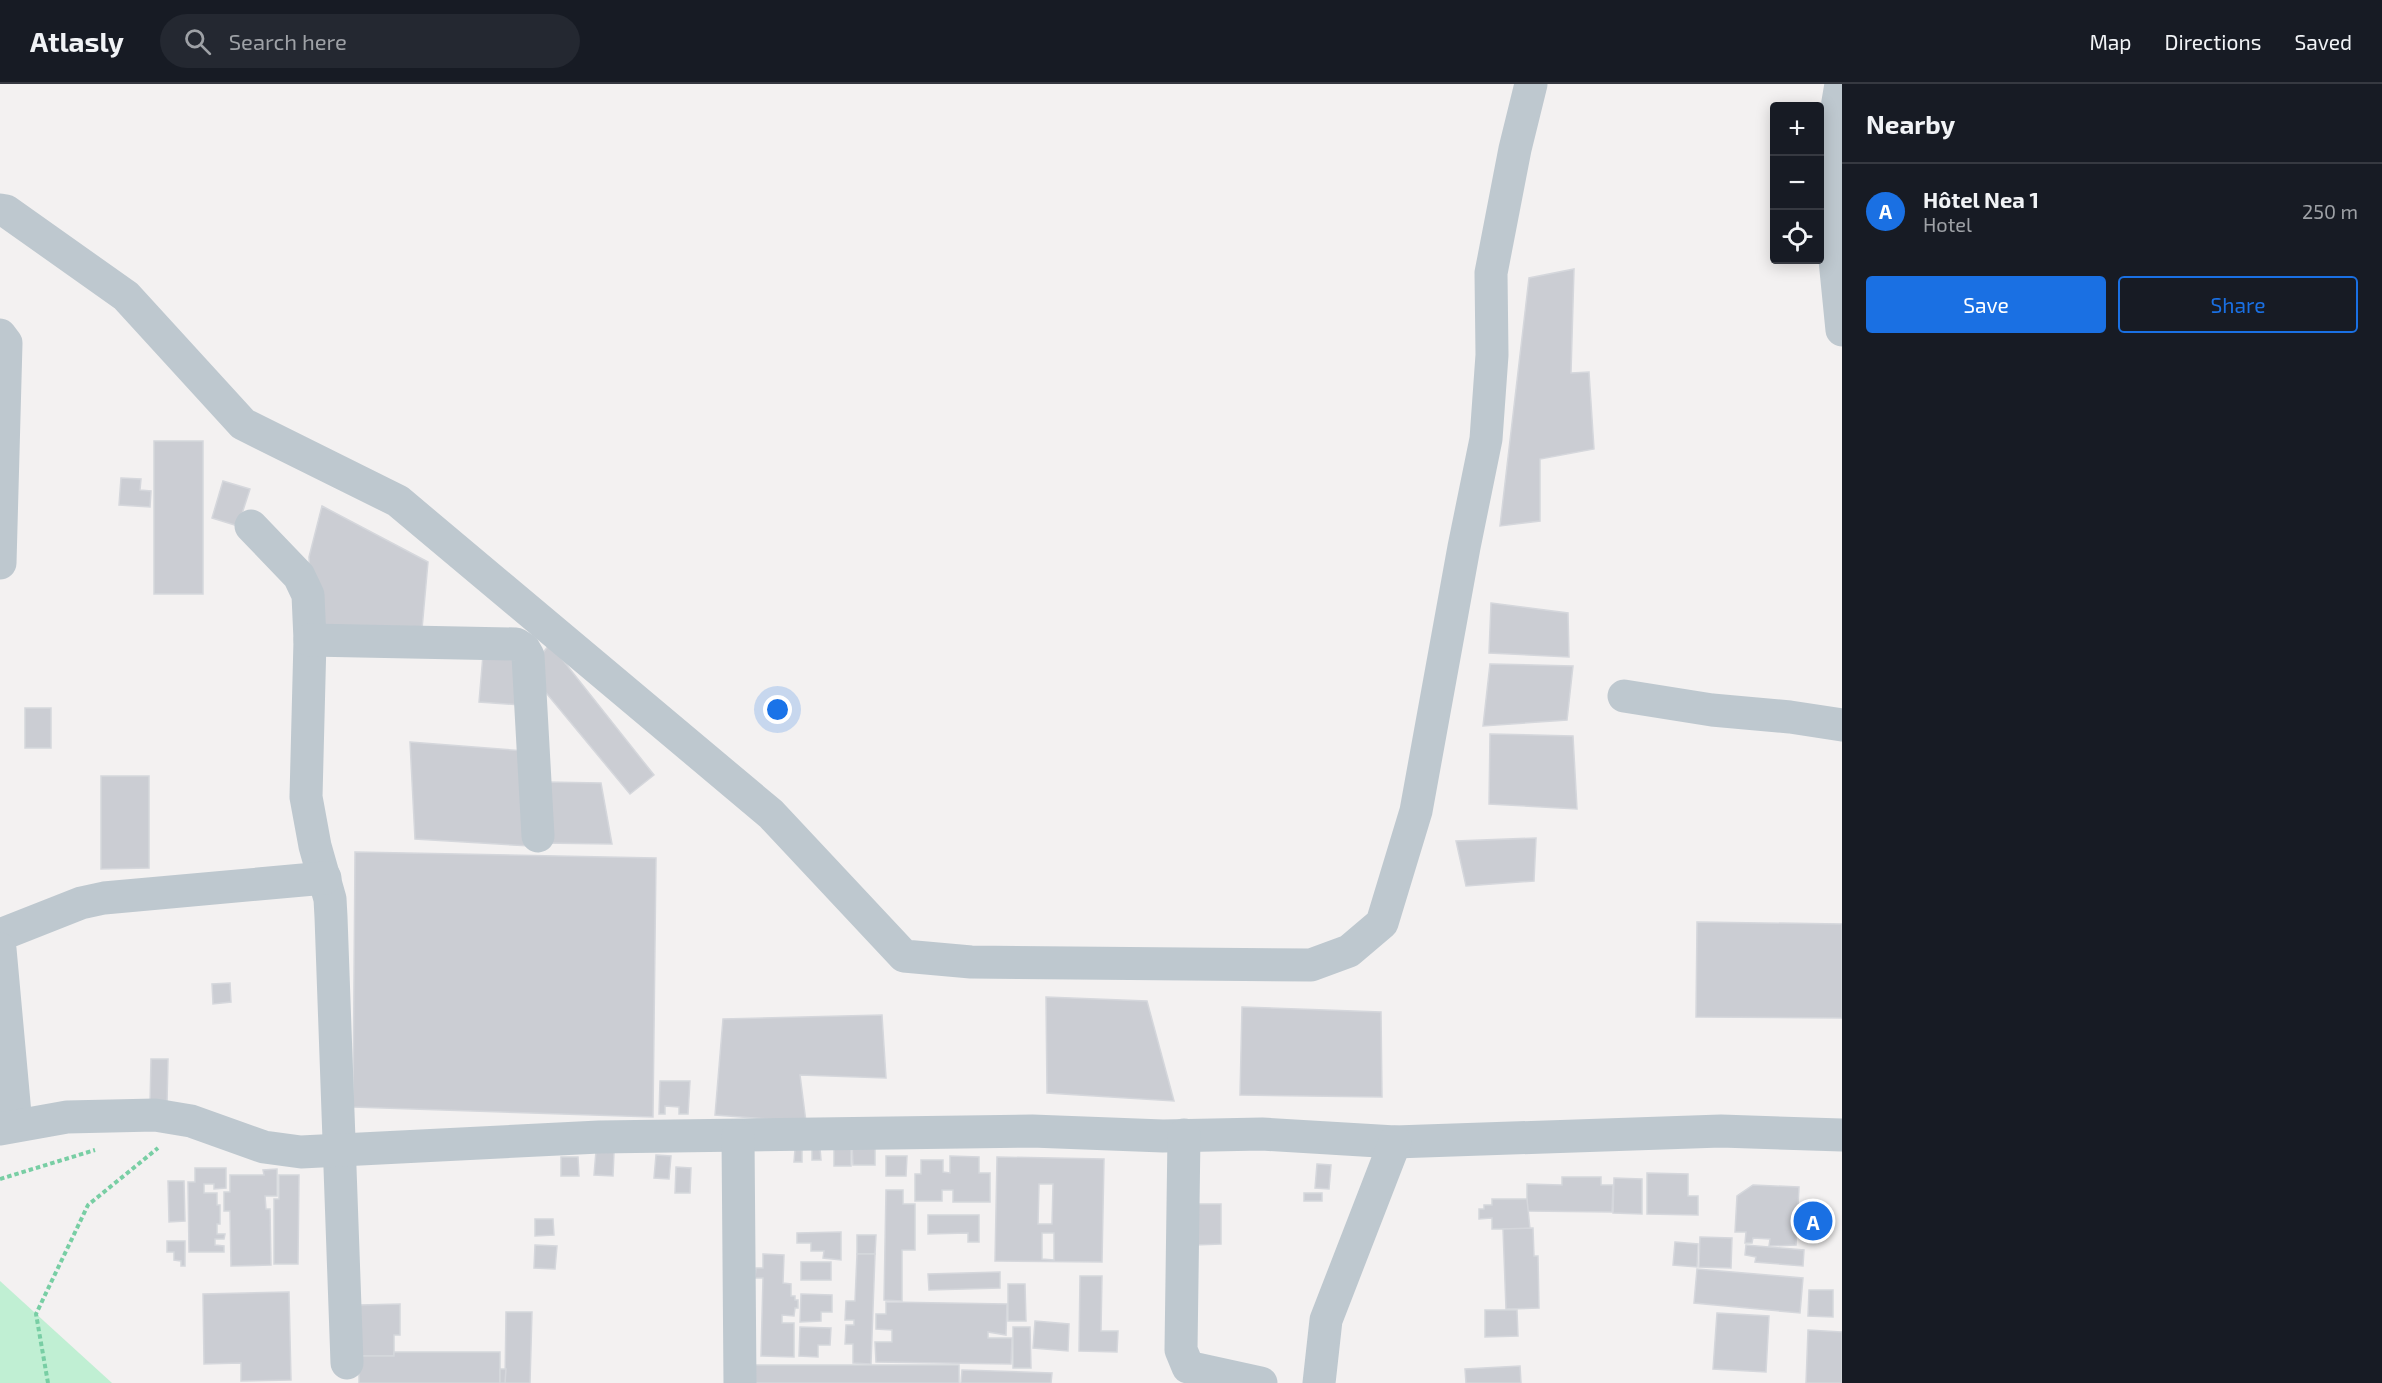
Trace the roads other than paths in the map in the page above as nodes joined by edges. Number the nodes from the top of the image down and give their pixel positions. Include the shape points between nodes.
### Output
1 (1531, 84) edge
2 (1841, 84) edge
3 (0, 210) edge
4 (1838, 243) edge
5 (1842, 330) edge
6 (0, 335) edge
7 (251, 525) dead end
8 (0, 563) edge
9 (310, 640) junction
10 (1624, 696) dead end
11 (1842, 725) edge
12 (538, 837) dead end
13 (325, 878) junction
14 (0, 935) edge
15 (0, 949) edge
16 (8, 1127) edge
17 (1184, 1135) junction
18 (1842, 1135) edge
19 (738, 1136) junction
20 (1395, 1142) junction
21 (339, 1151) junction
22 (347, 1364) dead end
23 (1187, 1375) edge
24 (740, 1383) edge
25 (1261, 1383) edge
26 (1319, 1383) edge

1 - 3 street via 1491,273 1492,356 1486,440 1416,811 1382,923 1349,951 1311,965 970,962 904,956 771,814 398,501 243,424 126,296
2 - 4 street via 1831,143 1829,200
4 - 5 street
6 - 8 street via 6,343
7 - 9 street via 304,585
9 - 12 street via 516,644 524,649 528,656
9 - 13 street via 306,797
10 - 11 street
13 - 14 street via 104,898
13 - 21 street via 331,916
15 - 16 street
16 - 21 street via 67,1117 144,1116 191,1121 264,1147 301,1152
17 - 19 street via 1032,1131
17 - 20 street via 1262,1134
17 - 23 street via 1181,1350
18 - 20 street via 1720,1131
19 - 21 street via 599,1137
19 - 24 street
20 - 26 street via 1326,1320
21 - 22 street
23 - 25 street

